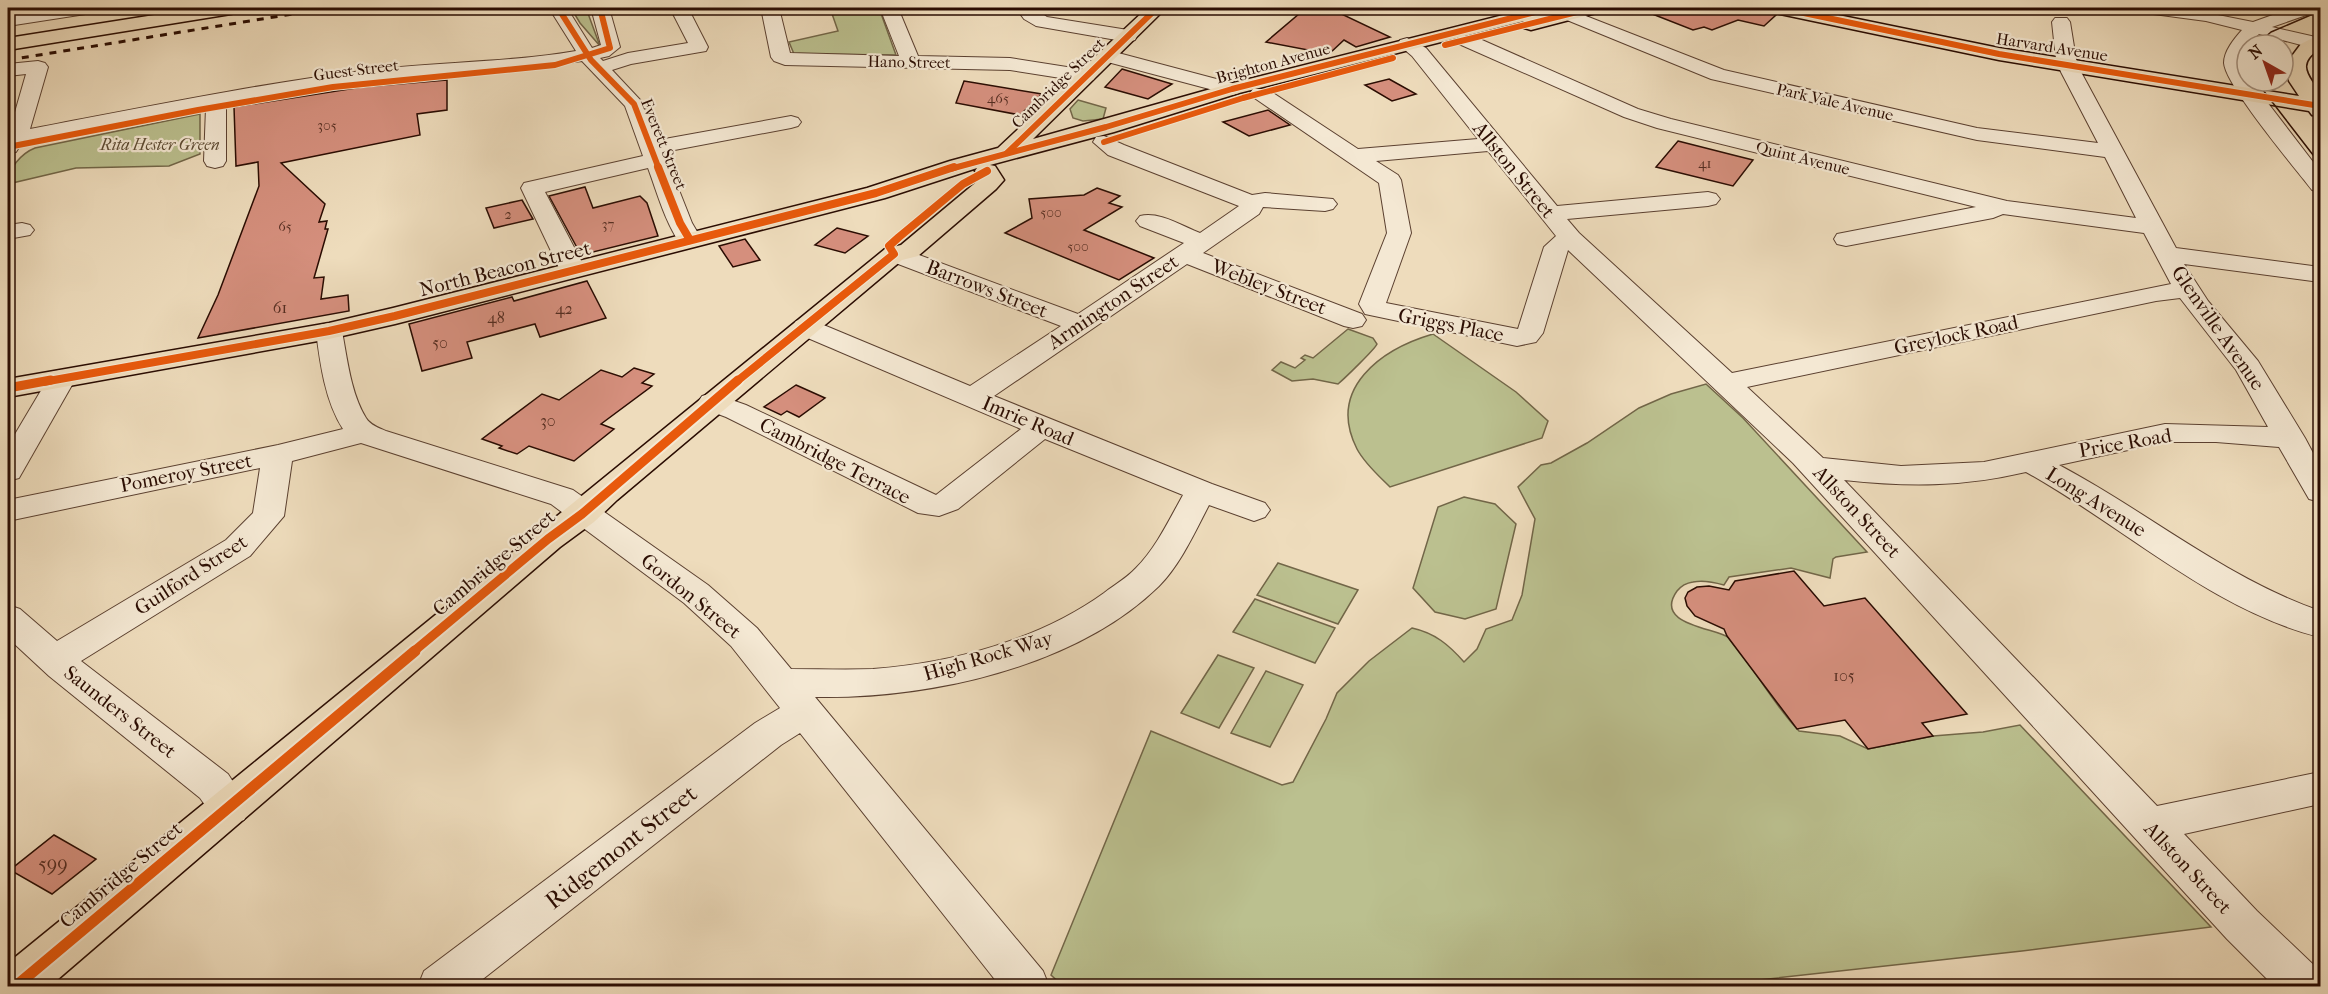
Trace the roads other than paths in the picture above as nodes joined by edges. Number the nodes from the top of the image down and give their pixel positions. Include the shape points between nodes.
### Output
1 (92, 8) edge
2 (171, 8) edge
3 (231, 8) edge
4 (558, 8) edge
5 (600, 8) edge
6 (679, 8) edge
7 (770, 8) edge
8 (889, 8) edge
9 (1025, 8) edge
10 (1157, 8) edge
11 (1593, 8) edge
12 (1780, 8) edge
13 (2146, 8) edge
14 (2309, 8) edge
15 (1559, 11) edge
16 (2200, 12) edge
17 (8, 21) edge
18 (2061, 22) dead end
19 (2255, 28) junction
20 (2268, 33) edge
21 (8, 34) edge
22 (1128, 36) junction
23 (2319, 38) edge
24 (1466, 40) junction
25 (2295, 40) edge
26 (8, 44) edge
27 (1413, 48) junction
28 (1107, 56) junction
29 (593, 62) junction
30 (910, 62) junction
31 (2068, 65) junction
32 (8, 70) edge
33 (1086, 76) junction
34 (1232, 89) junction
35 (1260, 93) junction
36 (2287, 93) edge
37 (2252, 95) junction
38 (216, 100) junction
39 (2293, 102) junction
40 (1058, 104) junction
41 (2318, 113) edge
42 (791, 122) dead end
43 (1105, 135) junction
44 (9, 142) edge
45 (1492, 144) junction
46 (2113, 152) junction
47 (653, 154) junction
48 (1354, 156) junction
49 (215, 161) dead end
50 (996, 163) junction
51 (2320, 185) edge
52 (1708, 199) dead end
53 (1250, 203) junction
54 (1325, 204) dead end
55 (2007, 208) junction
56 (1549, 214) junction
57 (1148, 221) dead end
58 (2153, 227) junction
59 (1570, 238) junction
60 (690, 240) junction
61 (1846, 240) dead end
62 (1193, 248) junction
63 (894, 254) junction
64 (2167, 254) junction
65 (573, 270) junction
66 (2320, 274) edge
67 (2187, 290) junction
68 (1353, 320) dead end
69 (1080, 324) junction
70 (805, 327) junction
71 (329, 331) junction
72 (62, 378) junction
73 (1726, 383) junction
74 (8, 388) edge
75 (972, 398) junction
76 (712, 402) junction
77 (1042, 427) junction
78 (363, 432) junction
79 (2290, 438) junction
80 (278, 454) junction
81 (2032, 463) junction
82 (1815, 467) junction
83 (8, 471) edge
84 (1201, 491) junction
85 (2320, 492) edge
86 (8, 510) edge
87 (1254, 510) dead end
88 (582, 513) junction
89 (8, 618) edge
90 (2320, 624) edge
91 (55, 660) junction
92 (793, 697) junction
93 (2320, 788) edge
94 (230, 808) junction
95 (2148, 825) junction
96 (16, 987) edge
97 (440, 987) edge
98 (1027, 987) edge
99 (2304, 987) edge

1 - 17 street
2 - 21 main road
3 - 26 main road
4 - 29 street, Everett Street
5 - 29 street via 611,47
6 - 29 street via 699,48
7 - 30 street, Hano Street via 781,57
8 - 30 street
9 - 22 street via 1042,22
10 - 22 main road, Cambridge Street
11 - 15 main road, Brighton Avenue
12 - 31 main road, Harvard Avenue
13 - 16 street
14 - 19 street
15 - 24 main road, Brighton Avenue
15 - 27 main road, Brighton Avenue
15 - 46 street, Park Vale Avenue via 1718,75 1977,134
16 - 19 street
18 - 31 street, Glenville Avenue
19 - 20 street
19 - 37 street via 2240,43 2234,67
22 - 28 main road, Cambridge Street
23 - 25 main road
23 - 41 main road via 2304,50 2296,66 2296,76
24 - 27 main road, Brighton Avenue
24 - 55 street, Quint Avenue via 1644,118
27 - 34 main road, Brighton Avenue
27 - 35 main road, Brighton Avenue
27 - 45 street, Allston Street
28 - 33 main road, Cambridge Street
28 - 34 street
29 - 38 street, Guest Street via 359,77
29 - 47 street, Everett Street via 634,104
30 - 33 street, Hano Street via 1010,64
31 - 37 main road, Harvard Avenue
31 - 46 street, Glenville Avenue
32 - 44 street via 38,67 22,126
33 - 40 main road, Cambridge Street
34 - 43 main road, Brighton Avenue
35 - 43 main road, Brighton Avenue
35 - 48 street
36 - 39 main road
37 - 39 main road, Harvard Avenue
37 - 51 street
38 - 44 street, Guest Street
38 - 49 street
39 - 41 main road
40 - 43 main road via 1055,115 1060,122
40 - 50 main road, Cambridge Street
42 - 47 street
43 - 50 main road, Brighton Avenue
43 - 53 street via 1116,150
45 - 48 street
45 - 56 street, Allston Street
46 - 58 street, Glenville Avenue
47 - 60 street, Everett Street
47 - 65 street via 532,188
48 - 59 street, Griggs Place via 1390,180 1399,233 1372,304 1374,308 1517,338 1526,336 1556,247
50 - 60 main road, North Beacon Street
50 - 63 main road, Cambridge Street via 988,184 909,251
50 - 63 main road, Cambridge Street via 963,184 899,237 889,246
52 - 56 street
53 - 54 street via 1265,200
53 - 62 street, Armington Street via 1251,209
55 - 58 street, Quint Avenue
55 - 61 street
56 - 59 street, Allston Street
57 - 62 street, Webley Street
58 - 64 street, Glenville Avenue
59 - 73 street, Allston Street
60 - 65 main road, North Beacon Street
62 - 68 street, Webley Street
62 - 69 street, Armington Street
63 - 69 street, Barrows Street
63 - 70 main road, Cambridge Street
64 - 66 street
64 - 67 street, Glenville Avenue
65 - 71 main road, North Beacon Street
67 - 73 street, Greylock Road via 2156,293
67 - 79 street, Glenville Avenue via 2248,367
69 - 75 street, Armington Street
70 - 75 street, Imrie Road
70 - 76 main road, Cambridge Street
71 - 72 main road, North Beacon Street
71 - 78 street via 352,420
72 - 74 main road, North Beacon Street
72 - 83 street
73 - 82 street, Allston Street
75 - 77 street, Imrie Road
76 - 77 street, Cambridge Terrace via 929,506 947,502
76 - 88 main road, Cambridge Street
77 - 84 street, Imrie Road
78 - 80 street, Pomeroy Street
78 - 88 street, Gordon Street via 562,497
79 - 81 street, Price Road via 2164,433
79 - 85 street, Glenville Avenue
80 - 86 street, Pomeroy Street
80 - 91 street, Guilford Street via 268,516 238,548
81 - 82 street, Long Avenue via 1983,472 1901,476
81 - 90 street, Long Avenue via 2080,488 2218,581
82 - 95 street, Allston Street
84 - 87 street, Imrie Road
84 - 92 street, High Rock Way via 1150,574 1114,605 1080,625 1040,644 970,665
88 - 92 street, Gordon Street via 730,623
88 - 94 main road, Cambridge Street
89 - 91 street, Saunders Street
91 - 94 street, Saunders Street via 214,786
92 - 97 street, Ridgemont Street via 768,734
92 - 98 street, Gordon Street
93 - 95 street
94 - 96 main road, Cambridge Street
95 - 99 street, Allston Street

